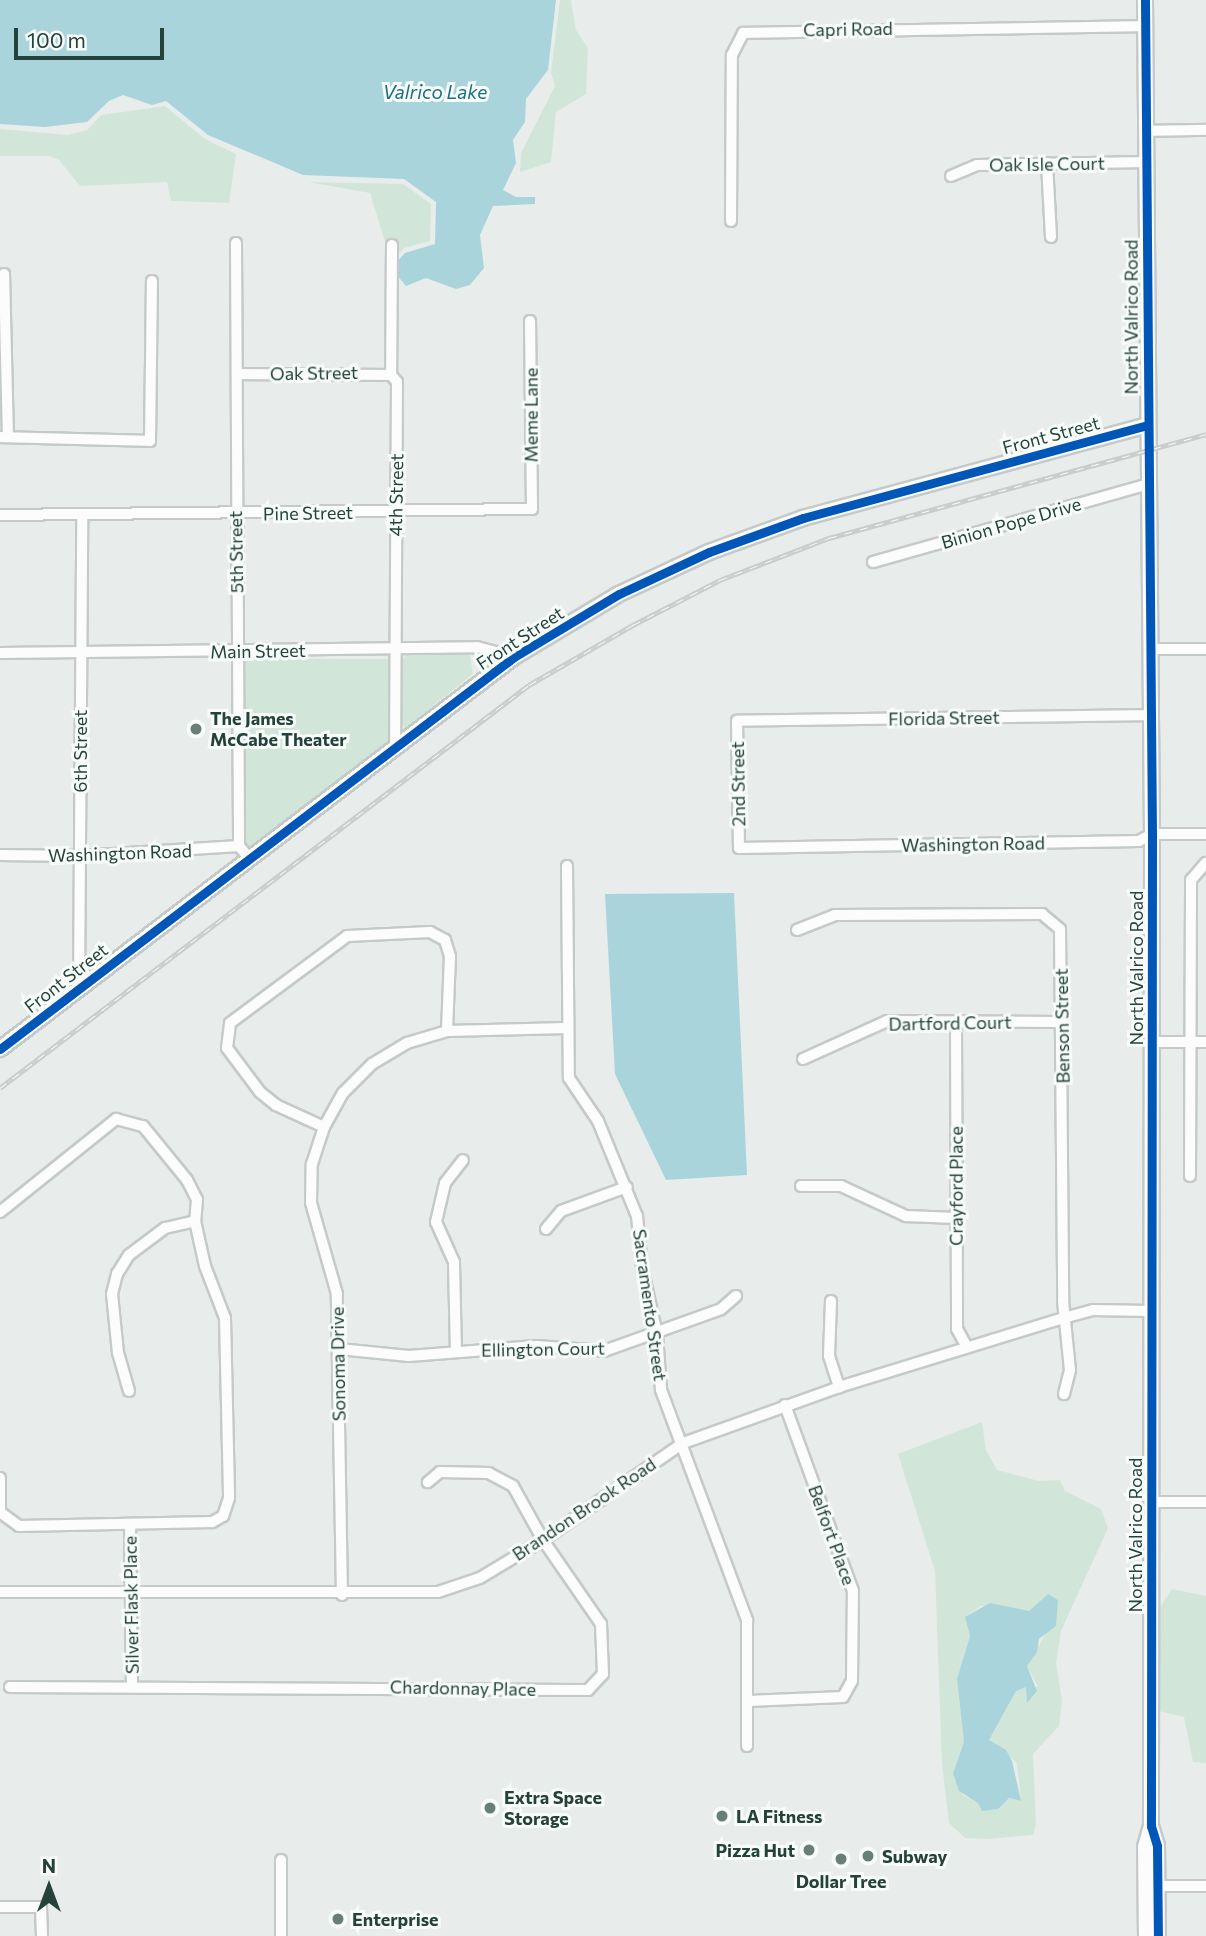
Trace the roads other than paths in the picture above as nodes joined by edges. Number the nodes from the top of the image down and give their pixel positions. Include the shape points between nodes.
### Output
1 (1145, 0) edge
2 (1145, 26) junction
3 (1206, 130) edge
4 (1146, 131) junction
5 (1146, 162) junction
6 (1047, 163) junction
7 (951, 176) dead end
8 (731, 221) dead end
9 (1051, 237) dead end
10 (236, 243) dead end
11 (392, 245) dead end
12 (4, 274) dead end
13 (152, 281) dead end
14 (530, 321) dead end
15 (237, 374) junction
16 (391, 375) junction
17 (1147, 425) junction
18 (4, 437) edge
19 (1148, 484) junction
20 (532, 509) joint
21 (396, 511) junction
22 (0, 515) edge
23 (235, 515) junction
24 (82, 516) junction
25 (873, 562) dead end
26 (395, 649) junction
27 (1150, 649) junction
28 (1206, 649) edge
29 (237, 651) junction
30 (0, 653) edge
31 (79, 653) junction
32 (514, 657) junction
33 (1151, 715) junction
34 (737, 721) joint
35 (395, 746) junction
36 (1152, 834) junction
37 (1206, 834) edge
38 (239, 846) junction
39 (739, 848) joint
40 (0, 855) edge
41 (80, 856) junction
42 (248, 858) junction
43 (1203, 864) edge
44 (567, 866) dead end
45 (797, 930) dead end
46 (79, 987) junction
47 (956, 1022) junction
48 (1062, 1022) junction
49 (566, 1028) junction
50 (447, 1031) junction
51 (1190, 1041) junction
52 (1151, 1042) junction
53 (1206, 1042) edge
54 (0, 1049) edge
55 (803, 1059) dead end
56 (324, 1127) junction
57 (463, 1160) dead end
58 (1190, 1176) dead end
59 (801, 1186) dead end
60 (627, 1187) junction
61 (0, 1212) edge
62 (956, 1218) junction
63 (195, 1221) junction
64 (546, 1229) dead end
65 (736, 1297) dead end
66 (831, 1301) dead end
67 (1149, 1311) junction
68 (1067, 1317) junction
69 (657, 1334) junction
70 (967, 1347) junction
71 (340, 1349) junction
72 (456, 1352) junction
73 (839, 1387) junction
74 (129, 1391) dead end
75 (1064, 1394) dead end
76 (785, 1405) junction
77 (682, 1443) junction
78 (0, 1478) edge
79 (428, 1482) dead end
80 (1150, 1502) junction
81 (1206, 1502) edge
82 (130, 1524) junction
83 (543, 1540) junction
84 (0, 1592) edge
85 (131, 1592) junction
86 (342, 1595) junction
87 (132, 1685) junction
88 (10, 1687) dead end
89 (747, 1700) junction
90 (747, 1745) dead end
91 (1151, 1826) junction
92 (281, 1860) dead end
93 (1157, 1886) junction
94 (1206, 1886) edge
95 (0, 1907) edge
96 (42, 1936) edge
97 (281, 1936) edge
98 (1146, 1936) edge
99 (1158, 1936) edge

1 - 2 street, North Valrico Road
2 - 4 street, North Valrico Road
2 - 8 street, Capri Road via 743,33 732,55
3 - 4 street
4 - 5 street, North Valrico Road
5 - 6 street, Oak Isle Court
5 - 17 street, North Valrico Road
6 - 7 street, Oak Isle Court via 977,165
6 - 9 street
10 - 15 street, 5th Street
11 - 16 street, 4th Street
12 - 18 street
13 - 18 street via 150,441
14 - 20 street, Meme Lane
15 - 16 street, Oak Street
15 - 23 street, 5th Street
16 - 21 street, 4th Street via 397,382
17 - 19 street, North Valrico Road
17 - 32 street, Front Street via 869,499 709,552 619,594
19 - 25 street, Binion Pope Drive
19 - 27 street, North Valrico Road
20 - 21 street, Pine Street
21 - 23 street, Pine Street
21 - 26 street, 4th Street
22 - 24 street, Pine Street
23 - 24 street, Pine Street
23 - 29 street, 5th Street
24 - 31 street, 6th Street
26 - 29 street, Main Street
26 - 32 street, Main Street via 477,647
26 - 35 street, 4th Street
27 - 28 street
27 - 33 street, North Valrico Road
29 - 31 street, Main Street
29 - 38 street, 5th Street
30 - 31 street, Main Street
31 - 41 street, 6th Street
32 - 35 street, Front Street
33 - 34 street, Florida Street
33 - 36 street, North Valrico Road
34 - 39 street, 2nd Street
35 - 42 street, Front Street
36 - 37 street, Washington Road
36 - 39 street, Washington Road via 1139,841
36 - 52 street, North Valrico Road
38 - 41 street, Washington Road
38 - 42 street
40 - 41 street, Washington Road
41 - 46 street, 6th Street
42 - 46 street, Front Street
43 - 51 street via 1191,880
44 - 49 street, Sacramento Street
45 - 48 street, Benson Street via 835,915 1042,914 1060,929
46 - 54 street, Front Street
47 - 48 street, Dartford Court
47 - 55 street, Dartford Court via 887,1021
47 - 62 street, Crayford Place
48 - 68 street, Benson Street via 1063,1301
49 - 50 street, Sonoma Drive
49 - 60 street, Sacramento Street via 569,1078 598,1121
50 - 56 street, Sonoma Drive via 407,1042 372,1063 343,1093
50 - 56 street via 450,956 445,940 430,932 347,936 230,1023 227,1048 260,1092 276,1105
51 - 52 street
51 - 53 street
51 - 58 street
52 - 67 street, North Valrico Road
56 - 71 street, Sonoma Drive via 313,1164 311,1203 316,1236 337,1294
57 - 72 street via 445,1183 436,1222 454,1262
59 - 62 street via 841,1186 905,1216
60 - 64 street via 561,1211
60 - 69 street, Sacramento Street via 638,1216 642,1267
61 - 63 street via 116,1119 130,1119 143,1126 187,1180 197,1200
62 - 70 street, Crayford Place via 957,1329
63 - 74 street via 165,1228 129,1255 117,1274 112,1294 118,1353
63 - 82 street via 205,1266 225,1318 229,1498 223,1516 212,1522
65 - 69 street, Ellington Court via 721,1309
66 - 73 street via 829,1356
67 - 68 street, Brandon Brook Road via 1093,1311
67 - 80 street, North Valrico Road
68 - 70 street, Brandon Brook Road
68 - 75 street, Benson Street via 1070,1370
69 - 72 street, Ellington Court via 604,1350 537,1346
69 - 77 street, Sacramento Street via 662,1390
70 - 73 street, Brandon Brook Road
71 - 72 street, Ellington Court via 409,1356
71 - 86 street, Sonoma Drive
73 - 76 street, Brandon Brook Road
76 - 77 street, Brandon Brook Road
76 - 89 street, Belfort Place via 853,1591 852,1681 843,1697
77 - 83 street, Brandon Brook Road
77 - 89 street, Sacramento Street via 747,1620
78 - 82 street via 0,1512 19,1526
79 - 83 street, Chardonnay Place via 440,1472 489,1473 513,1486
80 - 81 street
80 - 91 street, North Valrico Road
82 - 85 street, Silver Flask Place
83 - 86 street, Brandon Brook Road via 480,1578 438,1592
83 - 87 street, Chardonnay Place via 601,1624 603,1674 588,1689
84 - 85 street, Brandon Brook Road
85 - 86 street, Brandon Brook Road
85 - 87 street, Silver Flask Place
87 - 88 street, Chardonnay Place
89 - 90 street, Sacramento Street
91 - 93 street, North Valrico Road via 1157,1846
91 - 98 street, North Valrico Road via 1145,1847
92 - 97 street
93 - 94 street
93 - 99 street, North Valrico Road
95 - 96 street via 41,1907

